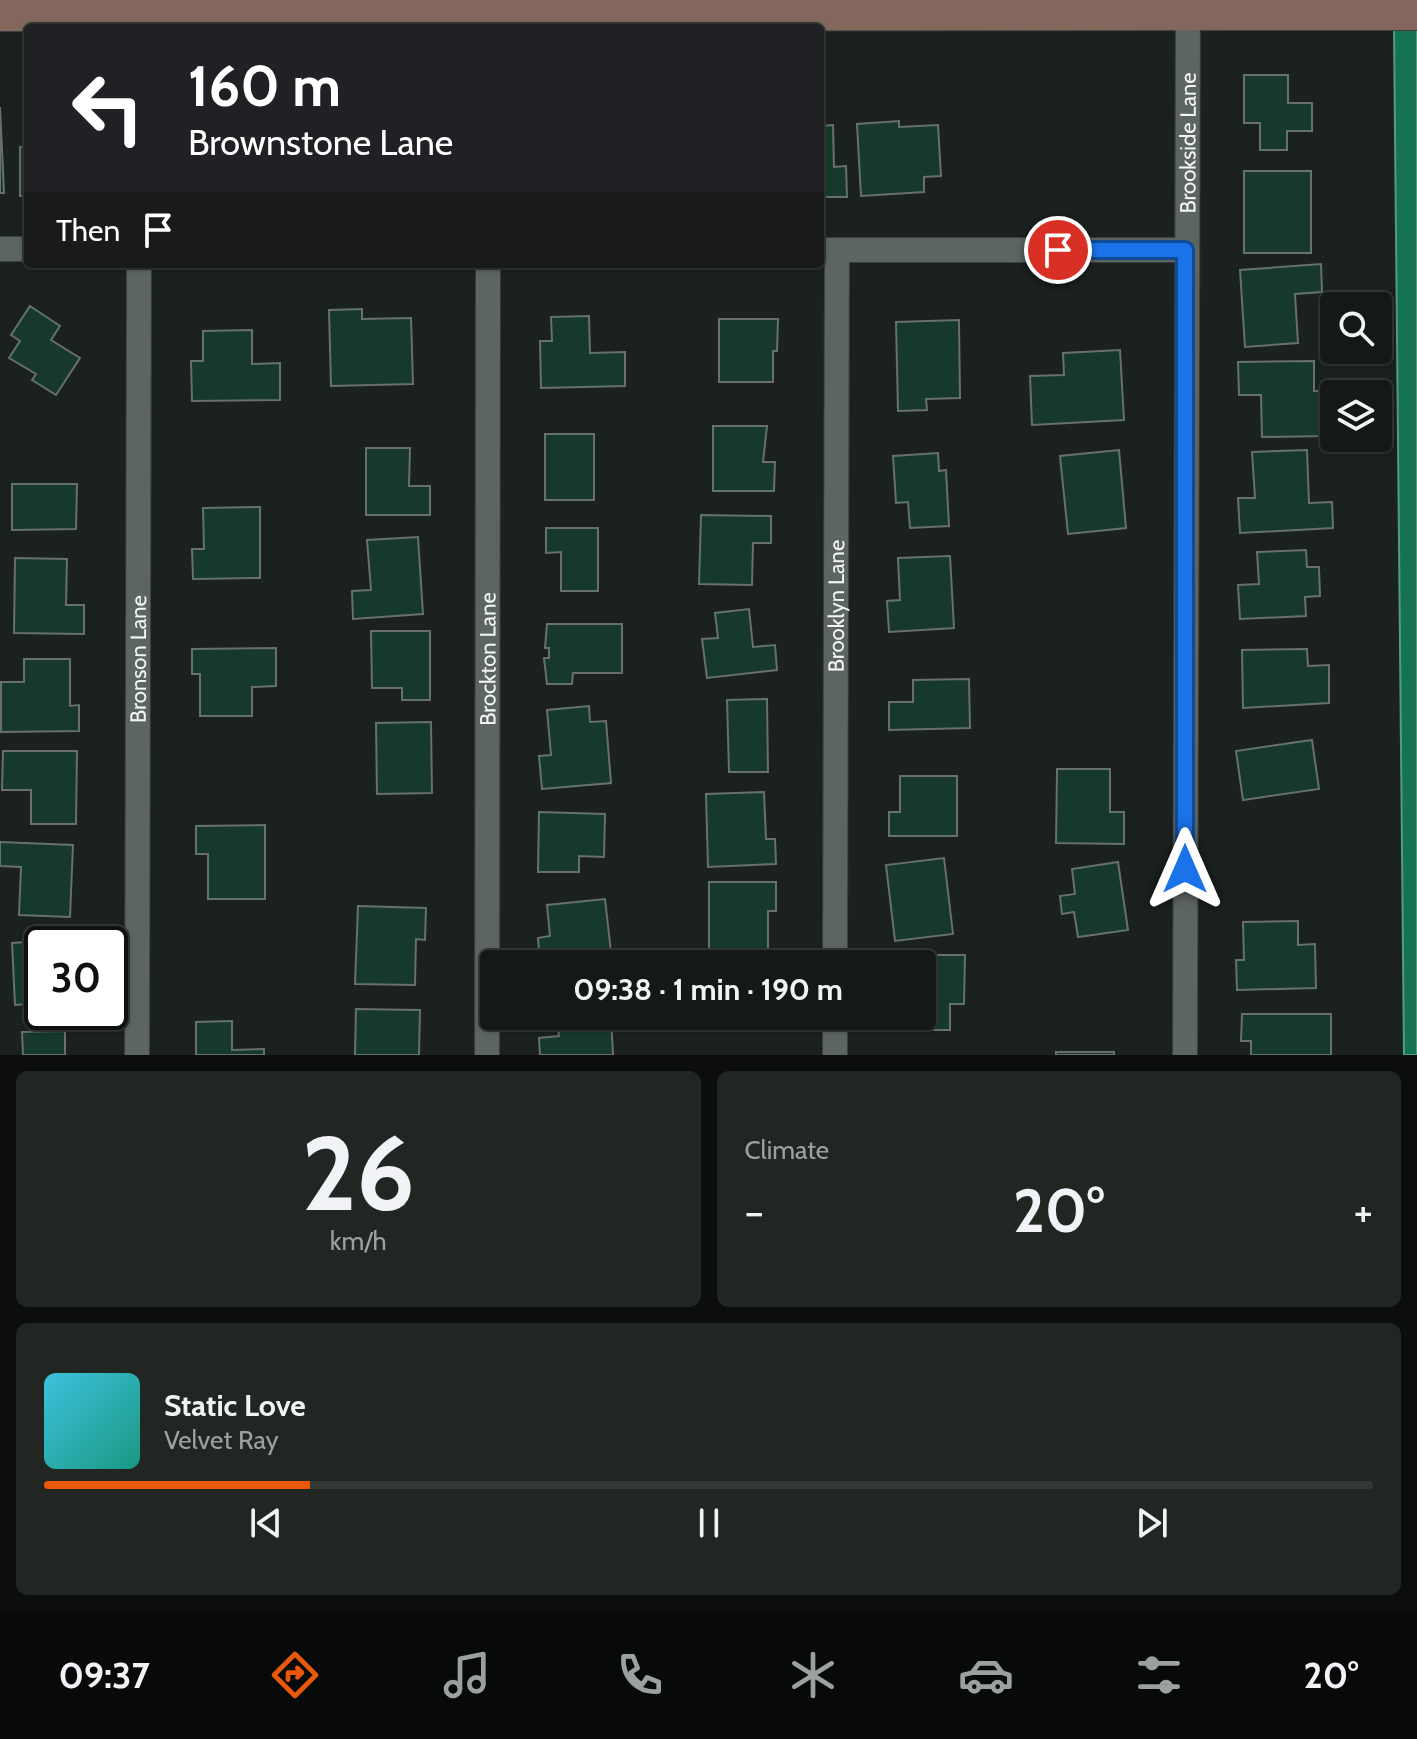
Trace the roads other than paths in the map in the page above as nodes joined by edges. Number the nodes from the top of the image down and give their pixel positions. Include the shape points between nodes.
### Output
1 (567, 0) edge
2 (1188, 8) edge
3 (1417, 14) edge
4 (0, 15) edge
5 (516, 15) junction
6 (0, 249) edge
7 (24, 249) edge
8 (828, 250) edge
9 (1185, 250) junction
10 (139, 268) edge
11 (488, 268) edge
12 (835, 950) edge
13 (835, 1030) edge
14 (137, 1055) edge
15 (487, 1055) edge
16 (835, 1055) edge
17 (1185, 1055) edge

1 - 5 street
2 - 3 main road
2 - 5 main road
2 - 9 street, Brookside Lane
4 - 5 main road
6 - 7 street
8 - 9 street
8 - 12 street, Brooklyn Lane
9 - 17 street, Brookside Lane
10 - 14 street, Bronson Lane
11 - 15 street, Brockton Lane
13 - 16 street

